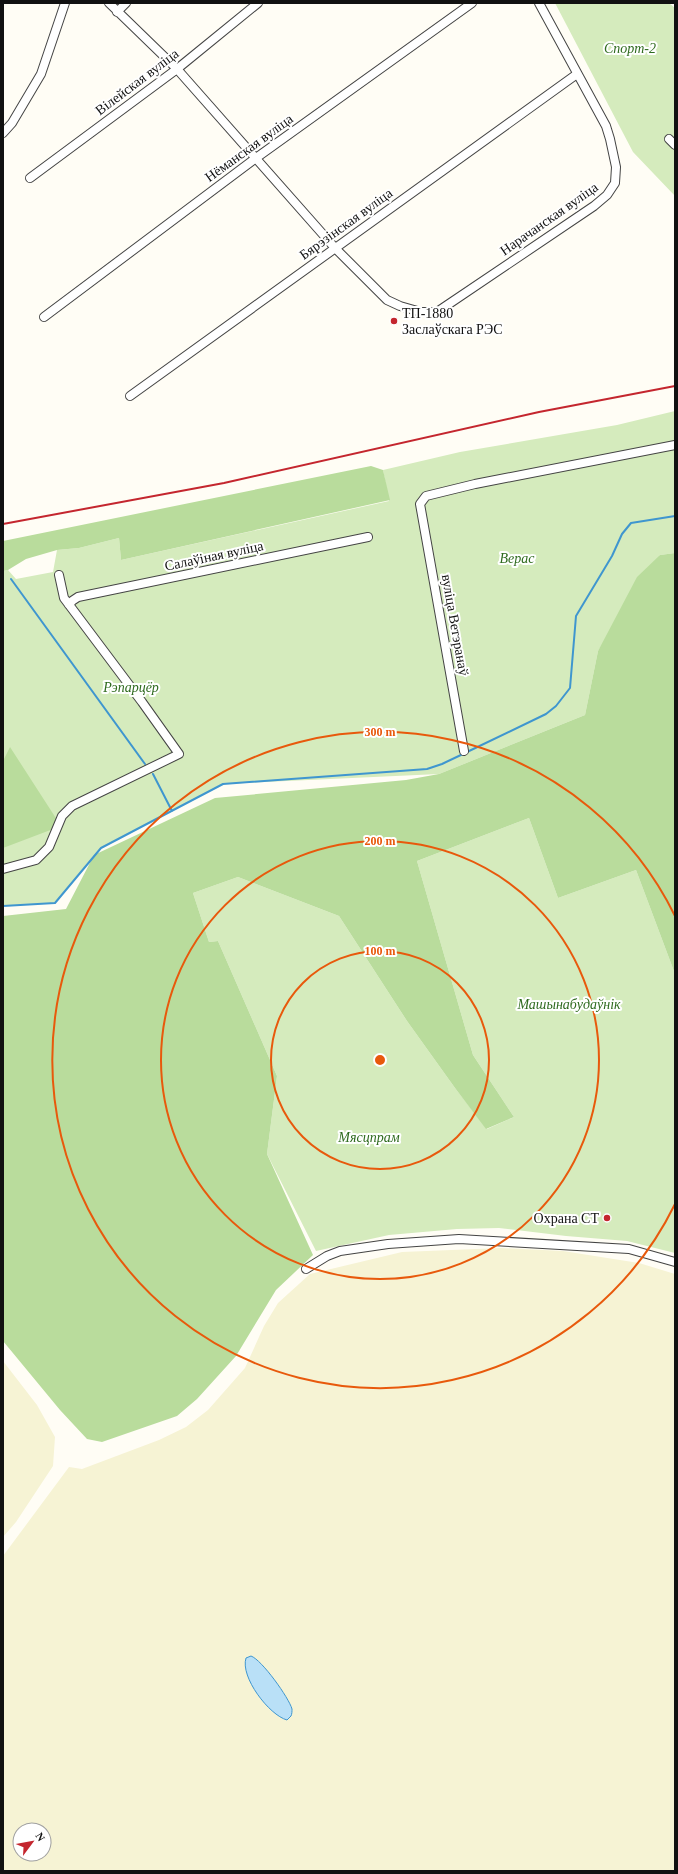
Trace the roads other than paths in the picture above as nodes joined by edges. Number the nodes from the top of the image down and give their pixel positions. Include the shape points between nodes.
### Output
1 (65, 3) edge
2 (109, 3) edge
3 (126, 3) edge
4 (258, 3) edge
5 (472, 3) edge
6 (539, 3) edge
7 (117, 12) junction
8 (177, 69) junction
9 (577, 74) junction
10 (3, 133) edge
11 (256, 158) junction
12 (30, 178) dead end
13 (335, 248) junction
14 (44, 317) dead end
15 (130, 396) dead end
16 (675, 445) edge
17 (368, 537) dead end
18 (59, 575) dead end
19 (69, 605) junction
20 (464, 751) dead end
21 (3, 869) edge
22 (675, 1262) edge
23 (306, 1268) dead end

1 - 10 street via 41,74 12,123
2 - 7 street
3 - 7 street
4 - 8 street, Вілейская вуліца
5 - 11 street, Нёманская вуліца
6 - 9 street, Нарачанская вуліца
7 - 8 street
8 - 11 street
8 - 12 street, Вілейская вуліца
9 - 13 street, Бярэзінская вуліца
9 - 13 street, Нарачанская вуліца via 608,132 616,167 615,183 607,195 588,210 437,312 421,312 387,300
11 - 13 street
11 - 14 street, Нёманская вуліца
13 - 15 street, Бярэзінская вуліца
16 - 20 street, вуліца Ветэранаў via 426,496 420,504
17 - 19 street, Салаўіная вуліца via 78,597
18 - 19 street via 62,593
19 - 21 street via 179,754 72,806 62,816 50,848 36,860
22 - 23 street via 629,1249 459,1239 388,1244 340,1251

